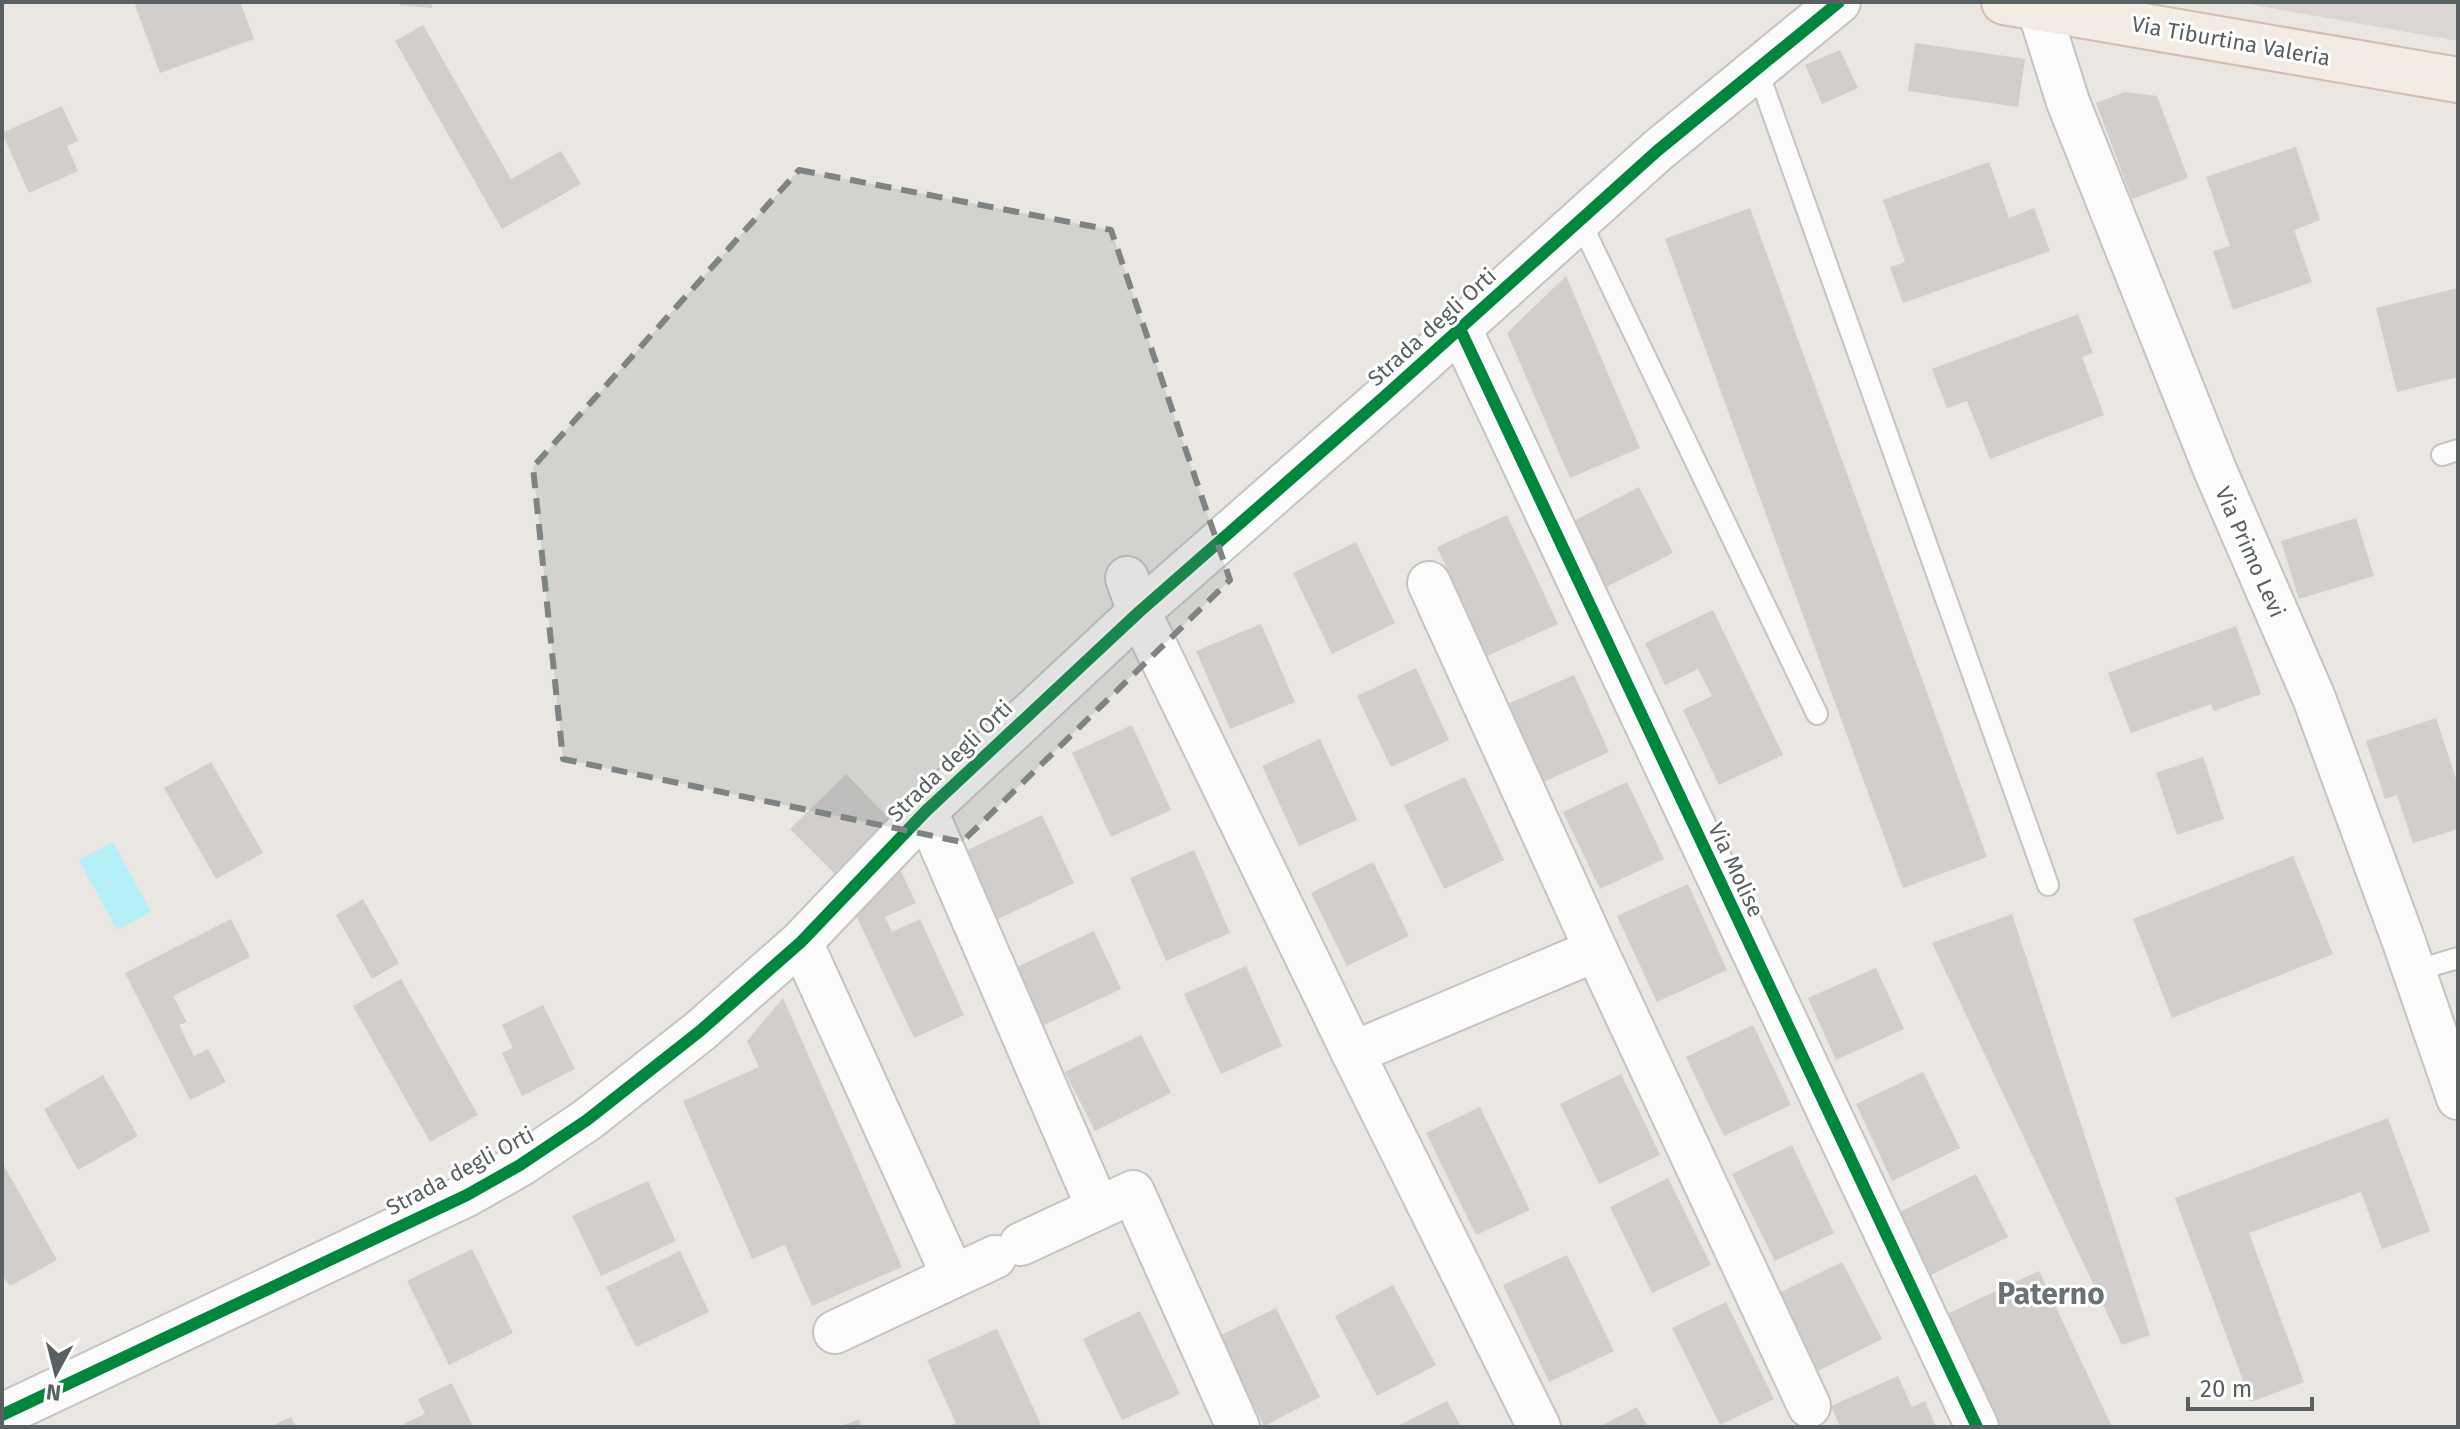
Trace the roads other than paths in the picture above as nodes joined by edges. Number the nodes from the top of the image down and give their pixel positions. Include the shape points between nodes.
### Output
1 (1839, 2) edge
2 (2021, 5) edge
3 (1757, 69) junction
4 (2458, 80) edge
5 (1580, 221) junction
6 (1460, 329) junction
7 (1429, 583) dead end
8 (1133, 595) junction
9 (1817, 714) dead end
10 (926, 811) junction
11 (2048, 885) dead end
12 (801, 942) junction
13 (1596, 950) junction
14 (2458, 958) edge
15 (2414, 971) junction
16 (1353, 1053) junction
17 (2458, 1098) edge
18 (1098, 1208) junction
19 (953, 1276) junction
20 (835, 1332) dead end
21 (1809, 1406) dead end
22 (2, 1415) edge
23 (1238, 1427) edge
24 (1539, 1427) edge
25 (1977, 1427) edge

1 - 3 street, Strada degli Orti
2 - 4 main road, Via Tiburtina Valeria
2 - 15 street, Via Primo Levi via 2068,102 2215,470 2314,698
3 - 5 street, Strada degli Orti
3 - 11 lane
5 - 6 street, Strada degli Orti
5 - 9 lane
6 - 8 street, Strada degli Orti
6 - 25 street, Via Molise
7 - 13 street
8 - 10 street, Strada degli Orti
8 - 16 street
10 - 12 street, Strada degli Orti
10 - 18 street
12 - 19 street
12 - 22 street, Strada degli Orti via 700,1031 520,1165
13 - 16 street
13 - 21 street
14 - 15 lane
15 - 17 street, Via Primo Levi
16 - 24 street
18 - 19 street
18 - 23 street via 1133,1192
19 - 20 street

